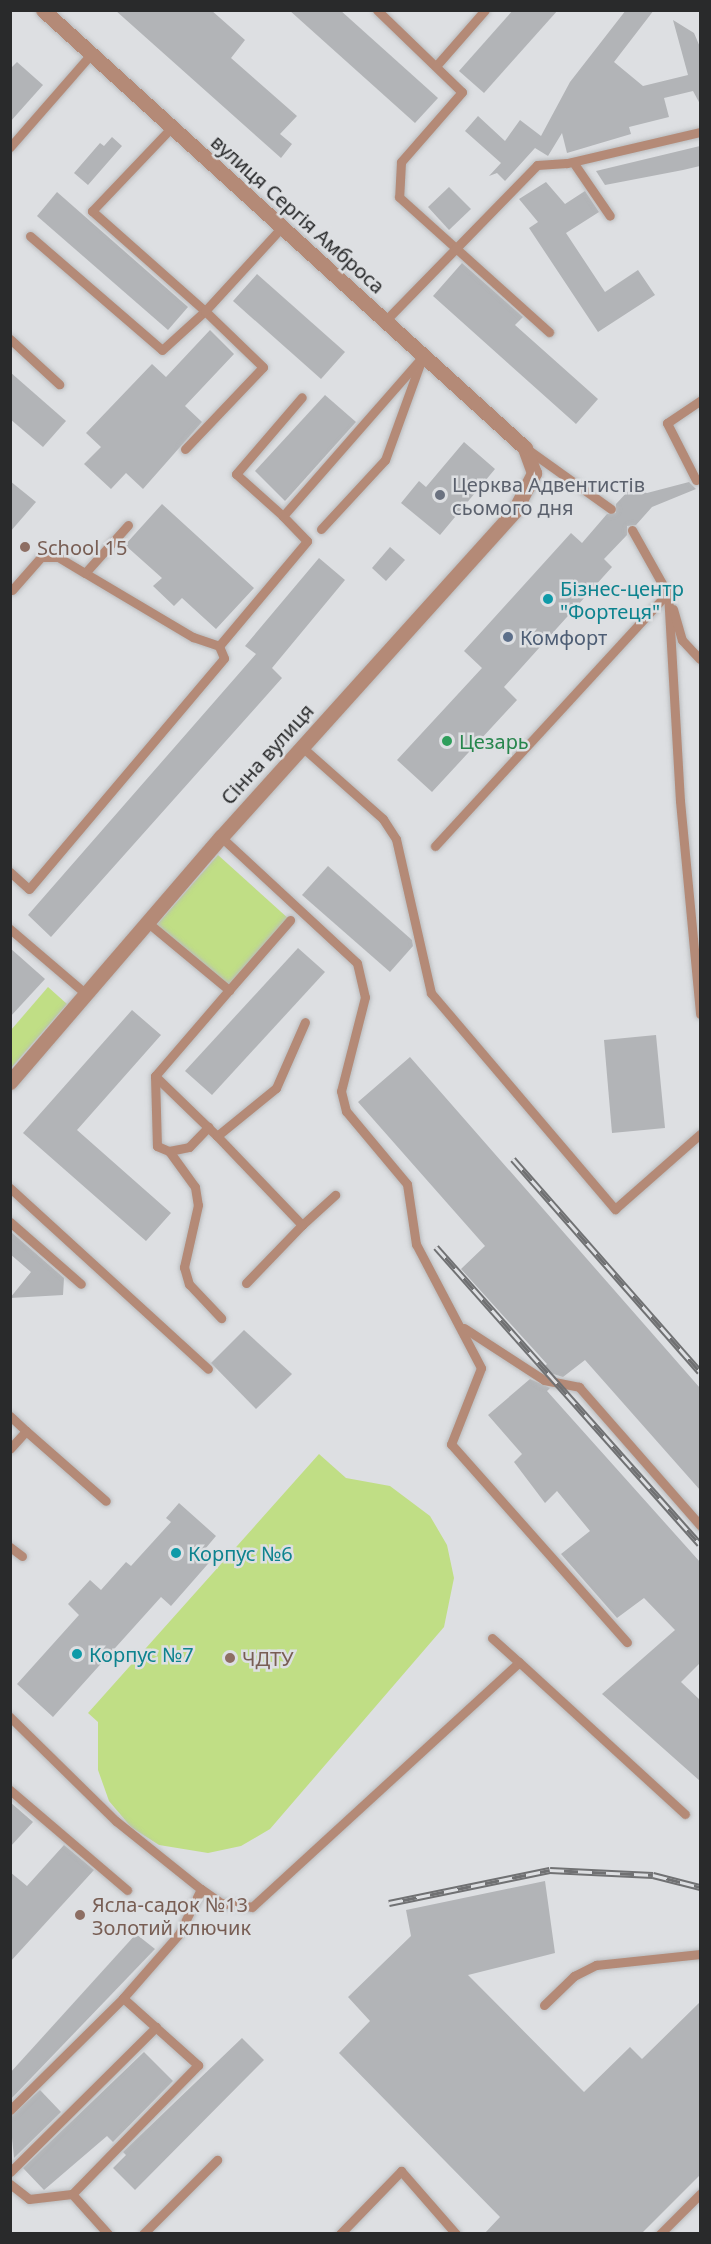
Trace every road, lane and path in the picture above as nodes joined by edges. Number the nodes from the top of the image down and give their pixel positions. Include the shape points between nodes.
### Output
1 (43, 10) edge
2 (377, 10) edge
3 (484, 10) edge
4 (91, 54) junction
5 (436, 66) junction
6 (172, 127) junction
7 (700, 132) edge
8 (10, 147) edge
9 (573, 162) junction
10 (610, 216) dead end
11 (282, 227) junction
12 (30, 236) dead end
13 (456, 251) junction
14 (205, 311) junction
15 (385, 321) junction
16 (549, 332) dead end
17 (10, 339) edge
18 (423, 356) junction
19 (59, 384) dead end
20 (302, 396) dead end
21 (700, 401) edge
22 (185, 448) dead end
23 (525, 448) junction
24 (696, 480) dead end
25 (611, 509) dead end
26 (283, 516) junction
27 (128, 525) dead end
28 (321, 530) dead end
29 (632, 530) dead end
30 (85, 573) junction
31 (12, 590) edge
32 (668, 593) junction
33 (219, 646) junction
34 (700, 659) edge
35 (302, 747) junction
36 (221, 837) junction
37 (435, 846) dead end
38 (10, 872) edge
39 (290, 920) dead end
40 (147, 922) junction
41 (10, 928) edge
42 (229, 990) junction
43 (86, 994) junction
44 (700, 1014) edge
45 (305, 1022) dead end
46 (155, 1076) junction
47 (10, 1082) edge
48 (208, 1127) junction
49 (700, 1134) edge
50 (217, 1136) junction
51 (169, 1151) junction
52 (10, 1188) edge
53 (335, 1195) dead end
54 (10, 1222) edge
55 (302, 1225) junction
56 (246, 1283) dead end
57 (81, 1284) dead end
58 (221, 1318) dead end
59 (464, 1328) junction
60 (208, 1369) dead end
61 (10, 1416) edge
62 (26, 1431) junction
63 (10, 1449) edge
64 (106, 1501) dead end
65 (700, 1525) edge
66 (10, 1547) edge
67 (22, 1556) dead end
68 (492, 1638) dead end
69 (627, 1641) dead end
70 (519, 1662) junction
71 (10, 1717) edge
72 (10, 1790) edge
73 (685, 1814) dead end
74 (201, 1889) junction
75 (127, 1890) dead end
76 (700, 1954) edge
77 (123, 1998) junction
78 (544, 2005) dead end
79 (156, 2027) junction
80 (10, 2110) edge
81 (217, 2160) dead end
82 (10, 2172) edge
83 (10, 2184) edge
84 (72, 2194) junction
85 (700, 2194) edge
86 (108, 2234) edge
87 (143, 2234) edge
88 (340, 2234) edge
89 (456, 2234) edge
90 (660, 2234) edge

1 - 4 street, вулиця Сергія Амброса
2 - 5 lane
3 - 5 lane
4 - 6 street, вулиця Сергія Амброса
4 - 8 lane
5 - 13 lane via 462,92 401,162 397,188 399,197
6 - 11 street, вулиця Сергія Амброса
6 - 14 lane via 92,211
7 - 9 lane
9 - 10 lane
9 - 13 lane via 537,165
11 - 14 lane
11 - 15 street, вулиця Сергія Амброса
12 - 14 lane via 162,350
13 - 15 lane
13 - 16 lane
14 - 22 lane via 263,367
15 - 18 street, вулиця Сергія Амброса
17 - 19 lane
18 - 23 street, вулиця Сергія Амброса
18 - 26 lane
18 - 28 lane via 385,460
20 - 26 lane via 236,474
21 - 24 lane via 667,423
23 - 25 lane
23 - 35 street, Сінна вулиця via 534,480 515,510
26 - 33 lane via 307,541
27 - 30 lane
29 - 32 lane
30 - 31 lane via 58,557 41,557
30 - 33 lane via 193,637
32 - 34 lane via 682,640
32 - 37 lane
32 - 44 lane via 680,801
33 - 38 lane via 224,658 28,889
35 - 36 street, Сінна вулиця
35 - 49 lane via 384,819 396,839 430,993 615,1209
36 - 40 street, Сінна вулиця
36 - 59 lane via 357,963 365,997 341,1091 346,1111 407,1184 416,1244
39 - 42 lane
40 - 42 lane
40 - 43 street, Сінна вулиця
41 - 43 lane
42 - 46 lane
43 - 47 street, Сінна вулиця
45 - 50 lane via 276,1088
46 - 48 lane
46 - 51 lane via 153,1133 157,1146
48 - 50 lane
48 - 51 lane via 189,1147
50 - 55 lane
51 - 58 lane via 195,1187 198,1205 184,1267 189,1284
52 - 60 lane
53 - 55 lane
54 - 57 lane
55 - 56 lane
59 - 65 lane via 544,1380 579,1387
59 - 69 lane via 482,1368 451,1444
61 - 62 lane
62 - 63 lane
62 - 64 lane
66 - 67 lane
68 - 70 lane
70 - 73 lane
70 - 74 lane via 252,1906 221,1903
71 - 74 lane via 116,1821
72 - 75 lane
74 - 77 lane via 179,1934
76 - 78 lane via 596,1965 574,1976
77 - 79 lane
77 - 80 lane
79 - 82 lane
79 - 84 lane via 198,2065
81 - 87 lane
83 - 84 lane via 29,2199
84 - 86 lane
85 - 90 lane
88 - 89 lane via 401,2171

